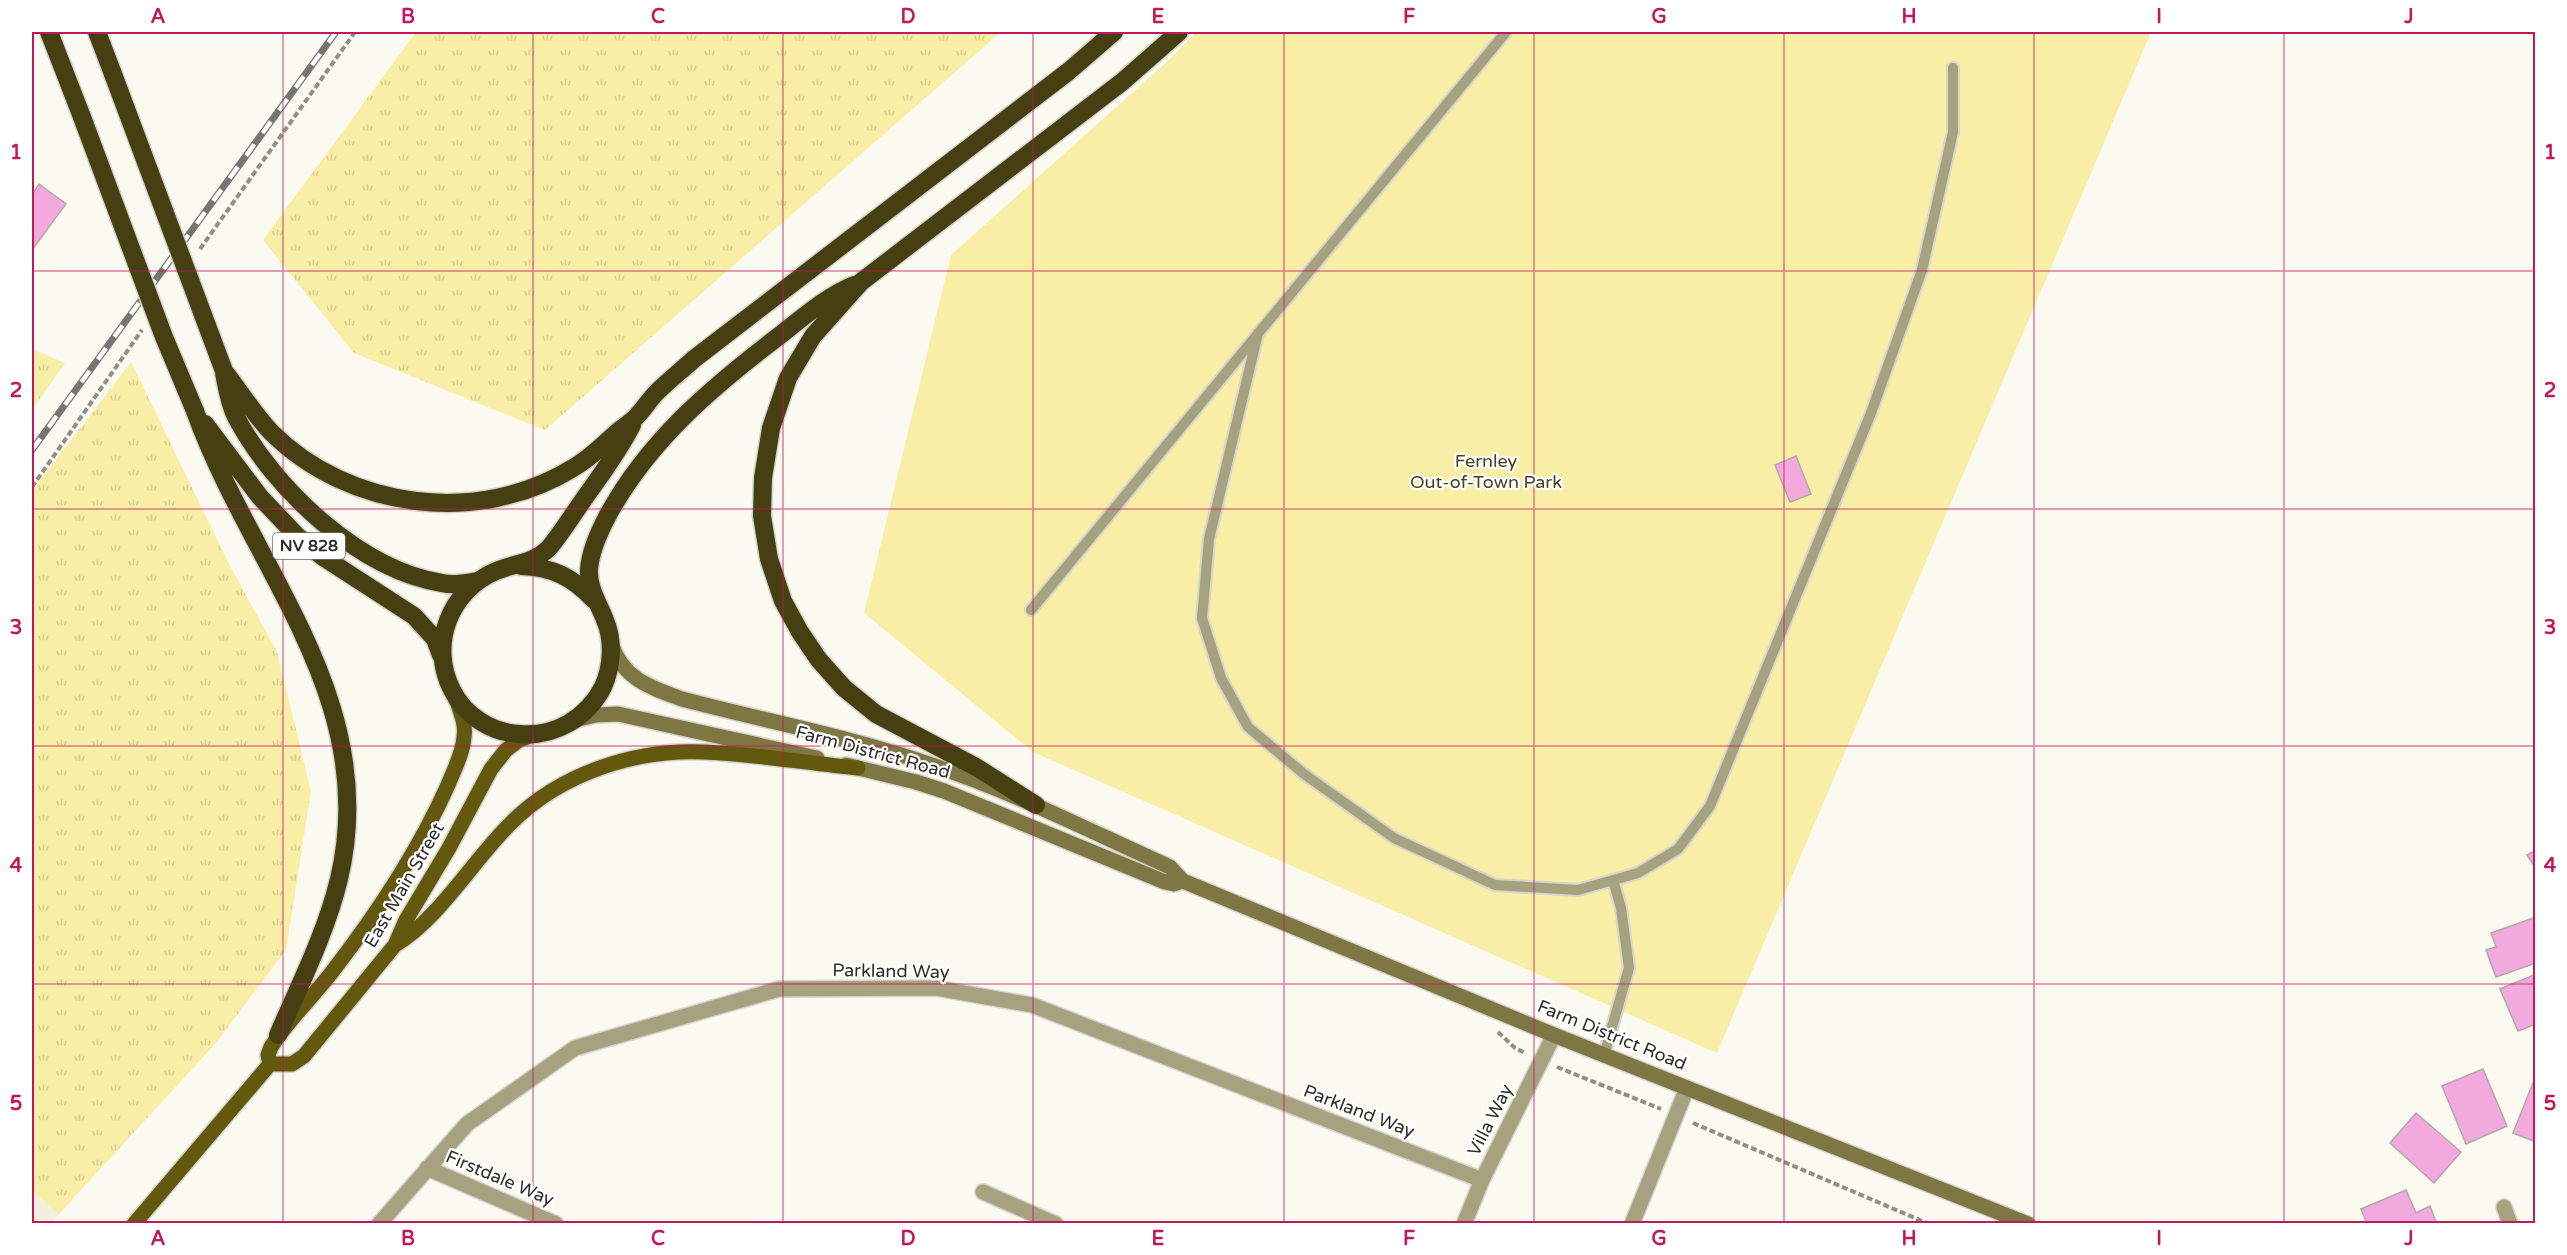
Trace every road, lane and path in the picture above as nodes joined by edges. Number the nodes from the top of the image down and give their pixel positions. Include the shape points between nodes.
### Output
1 (49, 32) edge
2 (97, 32) edge
3 (1114, 32) edge
4 (1179, 32) edge
5 (1506, 32) edge
6 (1953, 68) dead end
7 (861, 282) junction
8 (1258, 333) junction
9 (224, 371) junction
10 (195, 411) junction
11 (636, 418) junction
12 (520, 566) junction
13 (478, 581) junction
14 (596, 602) junction
15 (1031, 610) dead end
16 (611, 643) junction
17 (442, 657) junction
18 (457, 699) junction
19 (574, 720) junction
20 (533, 735) junction
21 (858, 768) junction
22 (1036, 805) junction
23 (1613, 880) junction
24 (1184, 881) junction
25 (395, 945) junction
26 (1479, 1004) junction
27 (278, 1035) junction
28 (1554, 1035) junction
29 (1604, 1055) junction
30 (1542, 1061) junction
31 (270, 1064) junction
32 (1687, 1088) junction
33 (1676, 1116) junction
34 (428, 1168) junction
35 (1482, 1180) junction
36 (983, 1192) dead end
37 (2504, 1207) dead end
38 (134, 1224) edge
39 (379, 1224) edge
40 (556, 1224) edge
41 (1056, 1224) edge
42 (1464, 1224) edge
43 (1632, 1224) edge
44 (1929, 1224) edge
45 (2028, 1224) edge
46 (2510, 1224) edge

1 - 10 highway, bridge
2 - 9 highway, bridge
3 - 11 highway via 1069,71 694,359 656,393
4 - 7 highway via 1122,82
5 - 8 lane
6 - 23 lane via 1953,132 1922,270 1871,413 1710,806 1678,849 1638,873
7 - 14 highway via 825,302 743,363 661,440 616,501 602,528 589,570
7 - 22 highway via 813,336 788,378 771,428 762,516 769,559 783,601 812,650 844,688 876,714
8 - 15 lane
8 - 23 lane via 1209,539 1202,618 1221,678 1248,727 1304,774 1394,838 1495,885 1578,890
9 - 11 highway via 271,432 304,458 351,484 404,500 441,504 479,502 547,482 574,468
9 - 13 highway via 235,415 250,440 287,488 312,512 349,541 398,570 443,584
10 - 17 highway, NV 828 via 283,523 323,557 414,616 435,639
10 - 27 highway via 210,452 321,671 343,751 347,790 340,877 323,932
11 - 12 highway via 614,457 548,549
12 - 13 highway via 498,570
12 - 14 highway via 542,567 563,574 582,586
13 - 17 highway via 450,614 443,635
14 - 16 highway
16 - 19 highway via 610,666 603,687
16 - 22 main road, Farm District Road via 616,658 637,680 682,699 889,751
17 - 18 highway
18 - 20 highway via 471,715 490,727 511,734
18 - 27 main road, East Main Street via 464,739 458,762 422,835 397,879 332,973
19 - 20 highway
19 - 21 main road, Farm District Road via 618,714
20 - 25 main road, East Main Street via 506,750 491,769
21 - 24 main road, Farm District Road via 944,791 1165,882
21 - 25 main road via 702,752 648,756 600,767 538,800 512,822 433,913 410,937
22 - 24 main road, Farm District Road via 1170,867
23 - 29 lane via 1629,968
24 - 26 main road, Farm District Road
25 - 31 main road, East Main Street via 304,1056 291,1064
26 - 28 main road, Farm District Road
26 - 30 path via 1501,1036
27 - 31 main road, East Main Street via 268,1055
28 - 29 main road, Farm District Road
28 - 30 street, Villa Way
29 - 32 main road, Farm District Road
30 - 33 path
30 - 35 street, Villa Way
31 - 38 main road, East Main Street
32 - 33 street
32 - 45 main road, Farm District Road
33 - 43 street
33 - 44 path
34 - 35 street, Parkland Way via 466,1124 575,1048 779,989 936,988 1032,1005
34 - 39 street, Parkland Way
34 - 40 street, Firstdale Way
35 - 42 street, Villa Way
36 - 41 street
37 - 46 street

